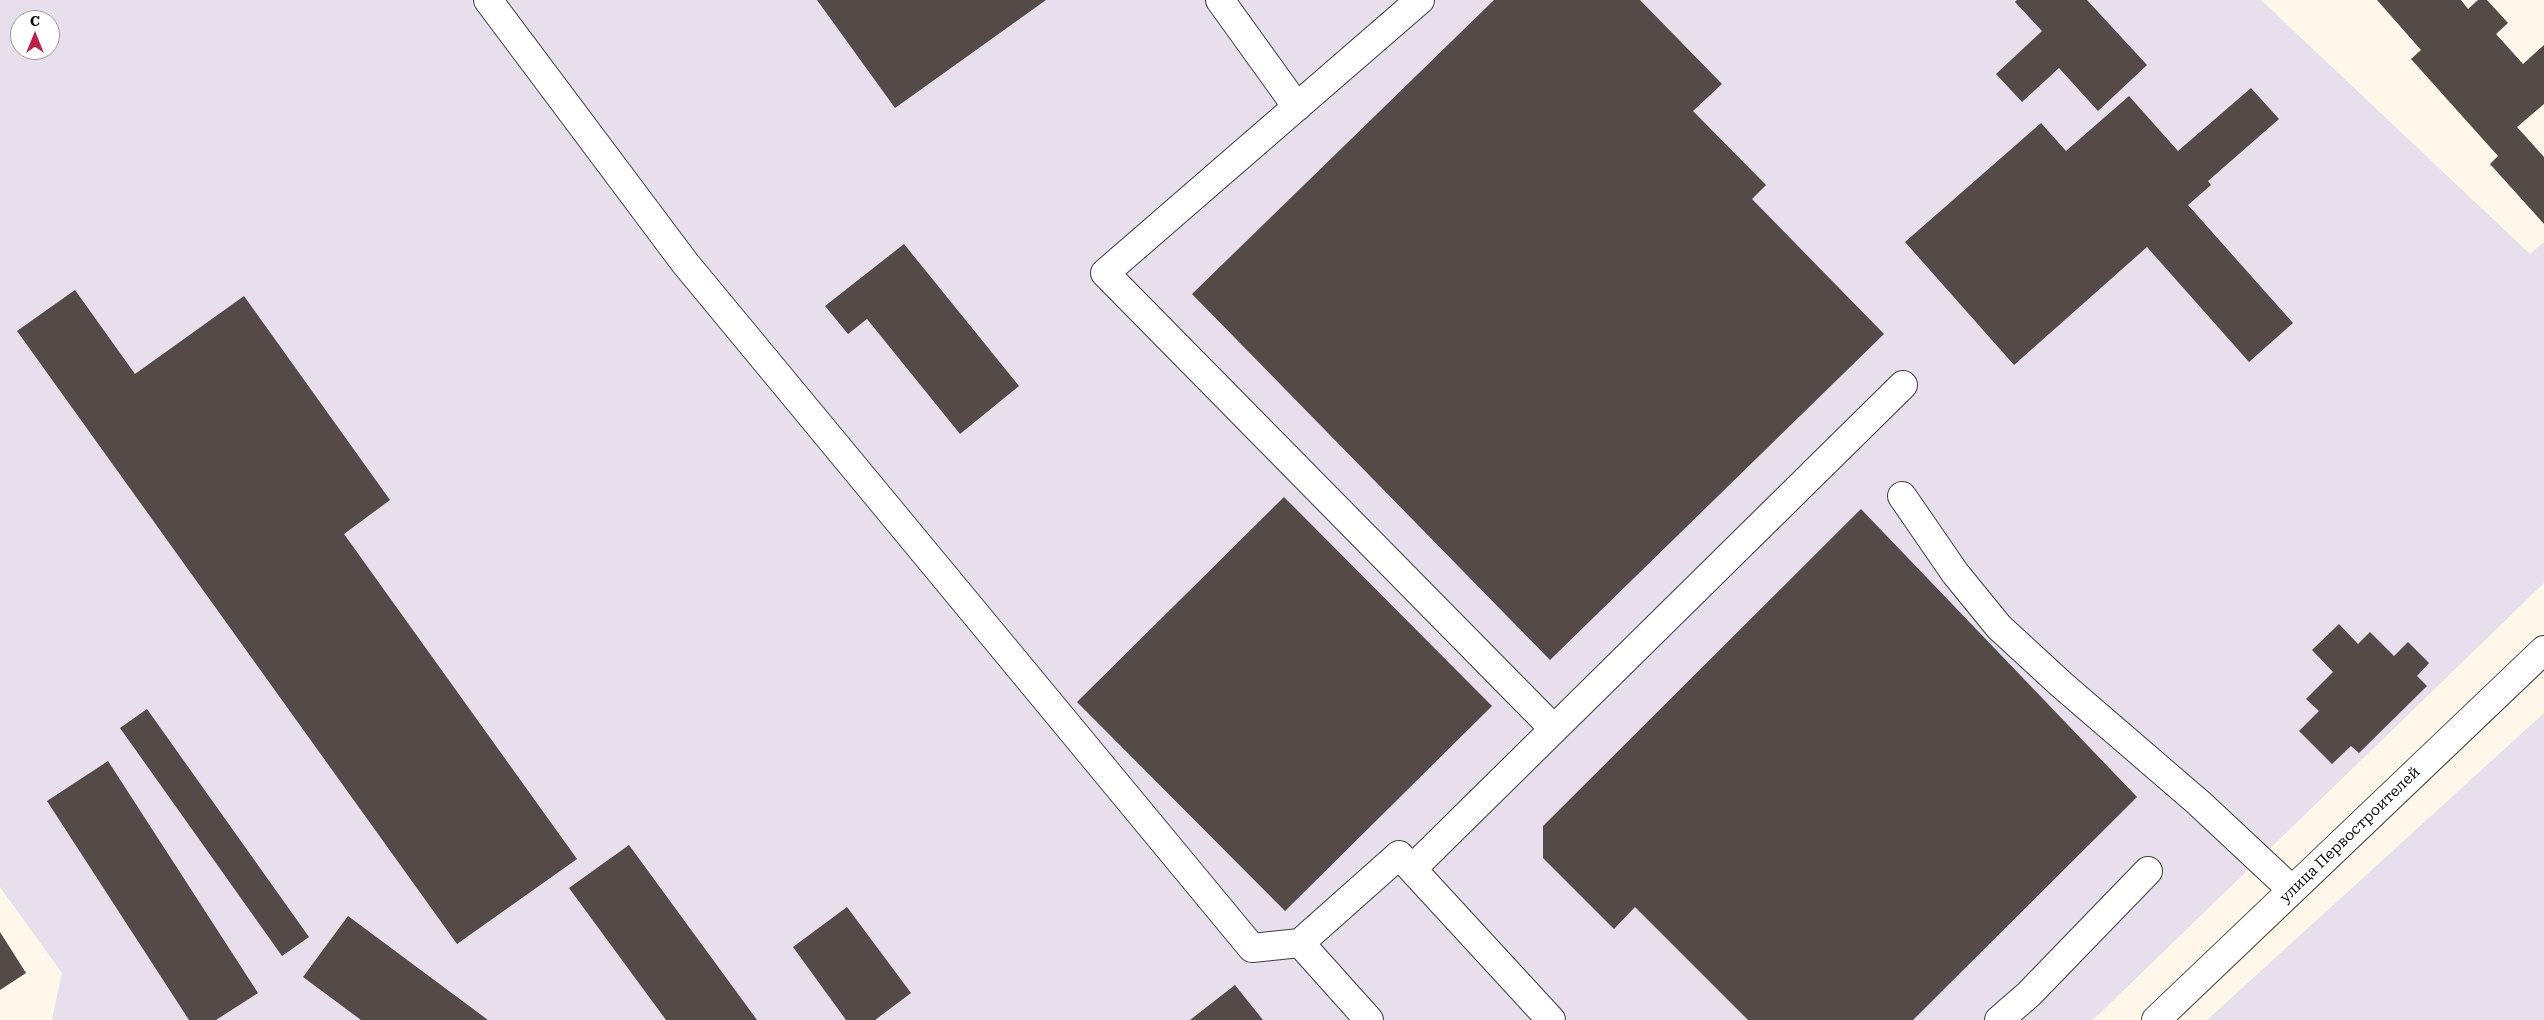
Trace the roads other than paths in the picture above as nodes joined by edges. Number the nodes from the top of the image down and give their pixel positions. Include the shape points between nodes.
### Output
1 (488, 0) edge
2 (1220, 0) edge
3 (1420, 0) edge
4 (1297, 107) junction
5 (1904, 385) dead end
6 (1902, 496) dead end
7 (2544, 650) edge
8 (1554, 729) junction
9 (1412, 869) junction
10 (2148, 871) dead end
11 (2292, 890) junction
12 (1300, 943) junction
13 (1369, 1020) edge
14 (1551, 1020) edge
15 (1999, 1020) edge
16 (2156, 1020) edge

1 - 12 street via 685,263 1252,948
2 - 4 street
3 - 4 street
4 - 8 street via 1105,273
5 - 8 street
6 - 11 street via 1955,573 2000,627 2062,685 2199,802
7 - 11 street, улица Первостроителей
8 - 9 street
9 - 12 street via 1399,855
9 - 14 street
10 - 15 street via 2029,994
11 - 16 street, улица Первостроителей
12 - 13 street

